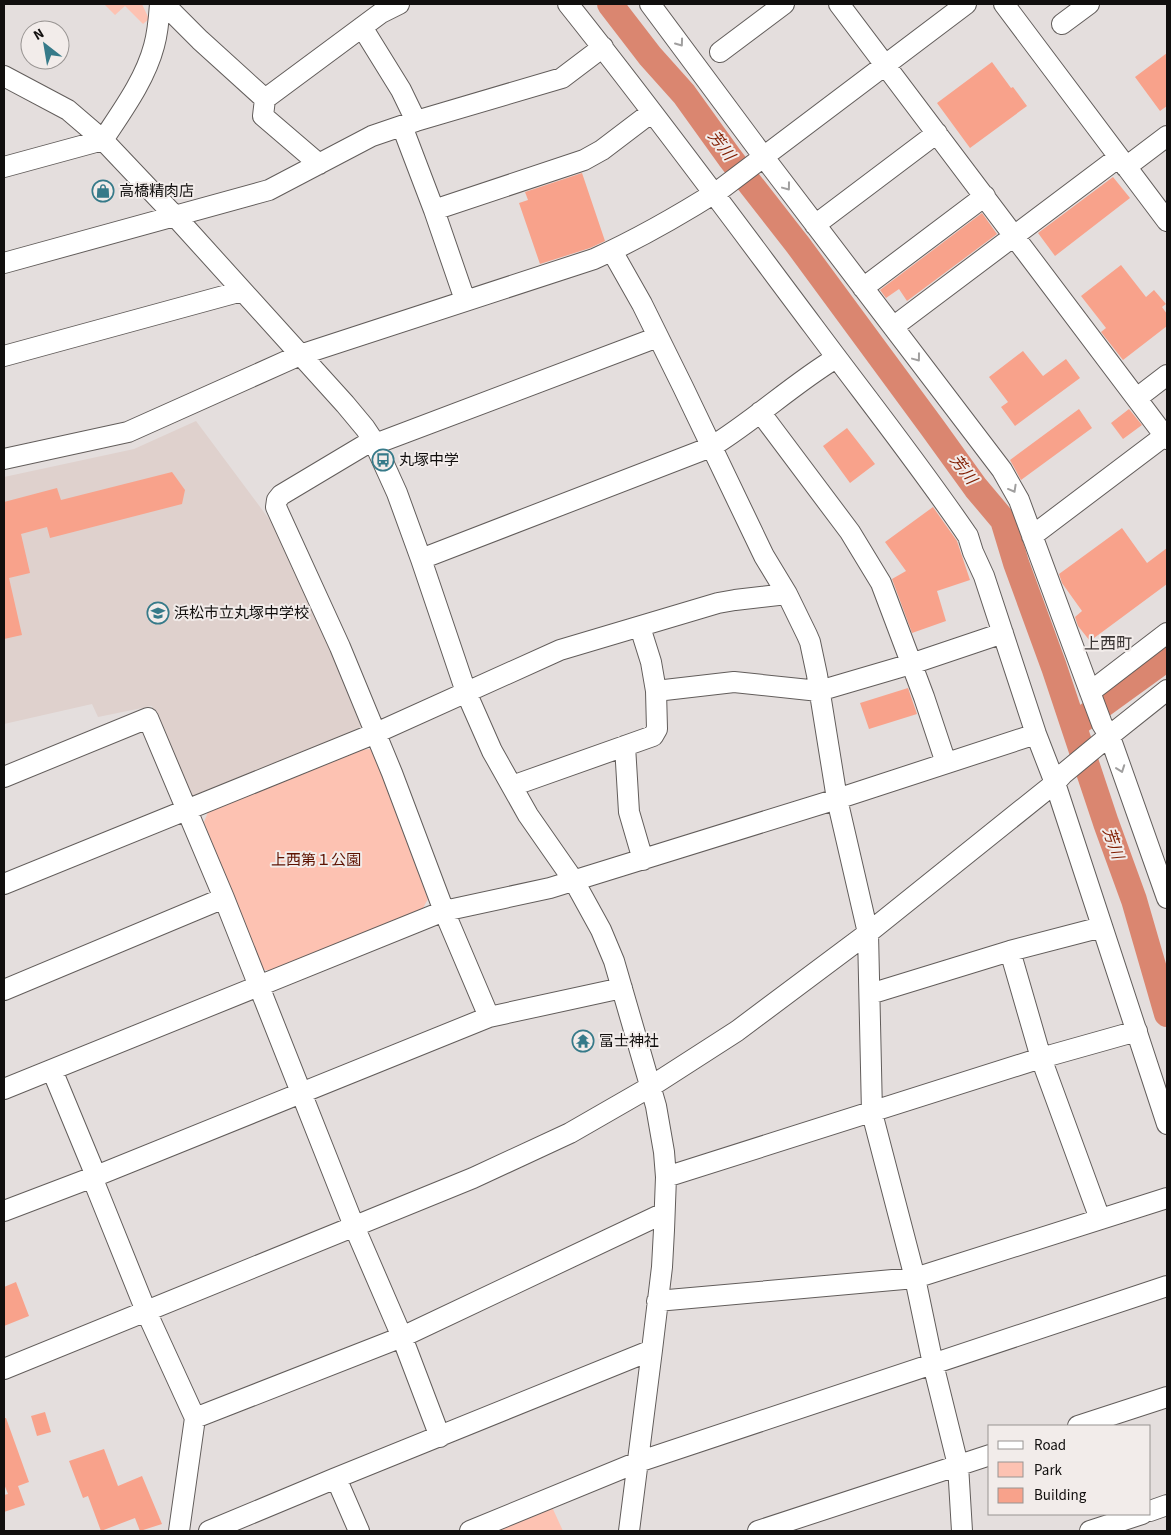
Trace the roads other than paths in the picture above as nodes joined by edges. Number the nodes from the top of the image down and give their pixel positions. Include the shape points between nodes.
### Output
1 (160, 4) edge
2 (164, 4) edge
3 (399, 4) edge
4 (568, 4) edge
5 (650, 4) edge
6 (784, 4) edge
7 (839, 4) edge
8 (966, 4) edge
9 (1004, 4) edge
10 (1090, 4) edge
11 (377, 8) edge
12 (1062, 24) dead end
13 (362, 27) junction
14 (603, 47) junction
15 (720, 52) dead end
16 (886, 64) junction
17 (4, 76) edge
18 (265, 99) junction
19 (652, 112) junction
20 (409, 123) junction
21 (937, 133) junction
22 (1167, 136) edge
23 (103, 140) junction
24 (761, 158) junction
25 (1123, 162) junction
26 (319, 164) junction
27 (4, 167) edge
28 (718, 191) junction
29 (985, 196) junction
30 (434, 210) junction
31 (174, 215) junction
32 (1167, 221) edge
33 (815, 225) junction
34 (1014, 236) junction
35 (612, 251) junction
36 (4, 263) edge
37 (863, 288) junction
38 (242, 291) junction
39 (465, 300) junction
40 (893, 327) junction
41 (658, 337) junction
42 (300, 355) junction
43 (4, 356) edge
44 (836, 358) junction
45 (1167, 375) edge
46 (1137, 398) junction
47 (760, 412) junction
48 (1166, 436) edge
49 (374, 442) junction
50 (711, 446) junction
51 (4, 459) edge
52 (1032, 536) junction
53 (422, 559) junction
54 (786, 594) junction
55 (640, 627) junction
56 (1003, 633) junction
57 (1167, 633) edge
58 (912, 664) junction
59 (1167, 690) edge
60 (656, 691) junction
61 (819, 691) junction
62 (466, 692) junction
63 (1092, 696) junction
64 (376, 733) junction
65 (1036, 734) junction
66 (1105, 734) junction
67 (625, 746) junction
68 (946, 763) junction
69 (4, 776) edge
70 (1059, 779) junction
71 (512, 786) junction
72 (838, 799) junction
73 (187, 809) junction
74 (644, 860) junction
75 (574, 881) junction
76 (4, 884) edge
77 (224, 898) junction
78 (1167, 898) edge
79 (444, 911) junction
80 (1102, 927) junction
81 (868, 933) junction
82 (1010, 951) junction
83 (258, 986) junction
84 (622, 988) junction
85 (4, 990) edge
86 (870, 994) junction
87 (490, 1016) junction
88 (1137, 1031) junction
89 (1041, 1058) junction
90 (52, 1070) junction
91 (650, 1087) junction
92 (4, 1090) edge
93 (301, 1093) junction
94 (872, 1112) junction
95 (1167, 1124) edge
96 (94, 1177) junction
97 (666, 1177) junction
98 (1167, 1198) edge
99 (4, 1211) edge
100 (664, 1213) junction
101 (1100, 1219) junction
102 (354, 1226) junction
103 (916, 1278) junction
104 (1167, 1286) edge
105 (657, 1301) junction
106 (146, 1311) junction
107 (402, 1337) junction
108 (652, 1350) junction
109 (933, 1364) junction
110 (4, 1369) edge
111 (1167, 1397) edge
112 (195, 1418) junction
113 (1081, 1425) edge
114 (440, 1437) junction
115 (988, 1456) edge
116 (638, 1462) junction
117 (958, 1465) junction
118 (336, 1478) junction
119 (1167, 1505) edge
120 (1151, 1511) edge
121 (1139, 1515) edge
122 (179, 1531) edge
123 (209, 1531) edge
124 (358, 1531) edge
125 (470, 1531) edge
126 (629, 1531) edge
127 (758, 1531) edge
128 (962, 1531) edge
129 (1090, 1531) edge

1 - 23 street via 154,47 145,72
2 - 18 street
3 - 11 street
4 - 14 street
5 -> 24 street
6 - 15 street
7 - 16 street
8 - 16 street
9 - 25 street
10 - 12 street
11 - 13 street
13 - 18 street
13 - 20 street via 402,90
14 - 19 street
14 - 20 street via 562,78
16 - 21 street
16 - 24 street
17 - 23 street via 68,110
18 - 26 street via 263,116
19 - 28 street
19 - 30 street via 584,160
20 - 26 street via 372,136
20 - 30 street
21 - 29 street
21 - 33 street
22 - 25 street
23 - 27 street
23 - 31 street
24 - 28 street
24 -> 33 street
25 - 32 street
25 - 34 street
26 - 31 street via 269,190
28 - 35 street
28 - 44 street
29 - 34 street
29 - 37 street
30 - 39 street
31 - 36 street
31 - 38 street
33 - 37 street
34 - 40 street
34 - 46 street
35 - 39 street
35 - 41 street
37 - 40 street
38 - 42 street
38 - 43 street
39 - 42 street
40 -> 52 street via 1002,470 1019,500
41 - 49 street
41 - 50 street
42 - 49 street via 362,424
42 - 51 street via 128,432
44 - 47 street
44 - 56 street via 968,536
45 - 46 street
46 - 48 street
47 - 50 street
47 - 58 street via 868,561 881,583
48 - 52 street
49 - 53 street
49 - 64 street via 282,495 275,503
50 - 53 street
50 - 54 street
52 - 63 street
53 - 62 street
54 - 55 street via 725,602
54 - 61 street via 808,635
55 - 60 street
55 - 62 street via 560,650
56 - 58 street
56 - 65 street
57 - 63 street
58 - 61 street
58 - 68 street
59 - 66 street
60 - 61 street via 734,682
60 - 67 street via 656,734
61 - 72 street
62 - 64 street
62 - 71 street via 492,751
63 - 66 street
64 - 73 street
64 - 79 street
65 - 68 street
65 - 70 street
66 - 70 street
66 -> 78 street
67 - 71 street
67 - 74 street via 629,812
68 - 72 street
69 - 73 street via 148,718
70 - 80 street
70 - 81 street
71 - 75 street
72 - 74 street
72 - 81 street
73 - 76 street
73 - 77 street
74 - 75 street
75 - 79 street
75 - 84 street via 601,930
77 - 83 street
77 - 85 street
79 - 83 street
79 - 87 street
80 - 82 street
80 - 88 street
81 - 86 street
81 - 91 street via 737,1031
82 - 86 street
82 - 89 street
83 - 90 street
83 - 93 street
84 - 87 street
84 - 91 street
86 - 94 street
87 - 93 street
88 - 89 street
88 - 95 street
89 - 94 street
89 - 101 street
90 - 92 street
90 - 96 street
91 - 97 street
91 - 102 street via 537,1149
93 - 96 street
93 - 102 street
94 - 97 street
94 - 103 street
96 - 99 street
96 - 106 street
97 - 100 street
98 - 101 street
100 - 105 street
100 - 107 street
101 - 103 street
102 - 106 street
102 - 107 street
103 - 105 street
103 - 109 street
104 - 109 street
105 - 108 street
106 - 110 street
106 - 112 street
107 - 112 street
107 - 114 street
108 - 114 street
108 - 116 street
109 - 116 street
109 - 117 street
111 - 113 street
112 - 122 street
114 - 118 street
115 - 117 street
116 - 125 street
116 - 126 street
117 - 127 street
117 - 128 street
118 - 123 street
118 - 124 street
119 - 120 street
121 - 129 street

